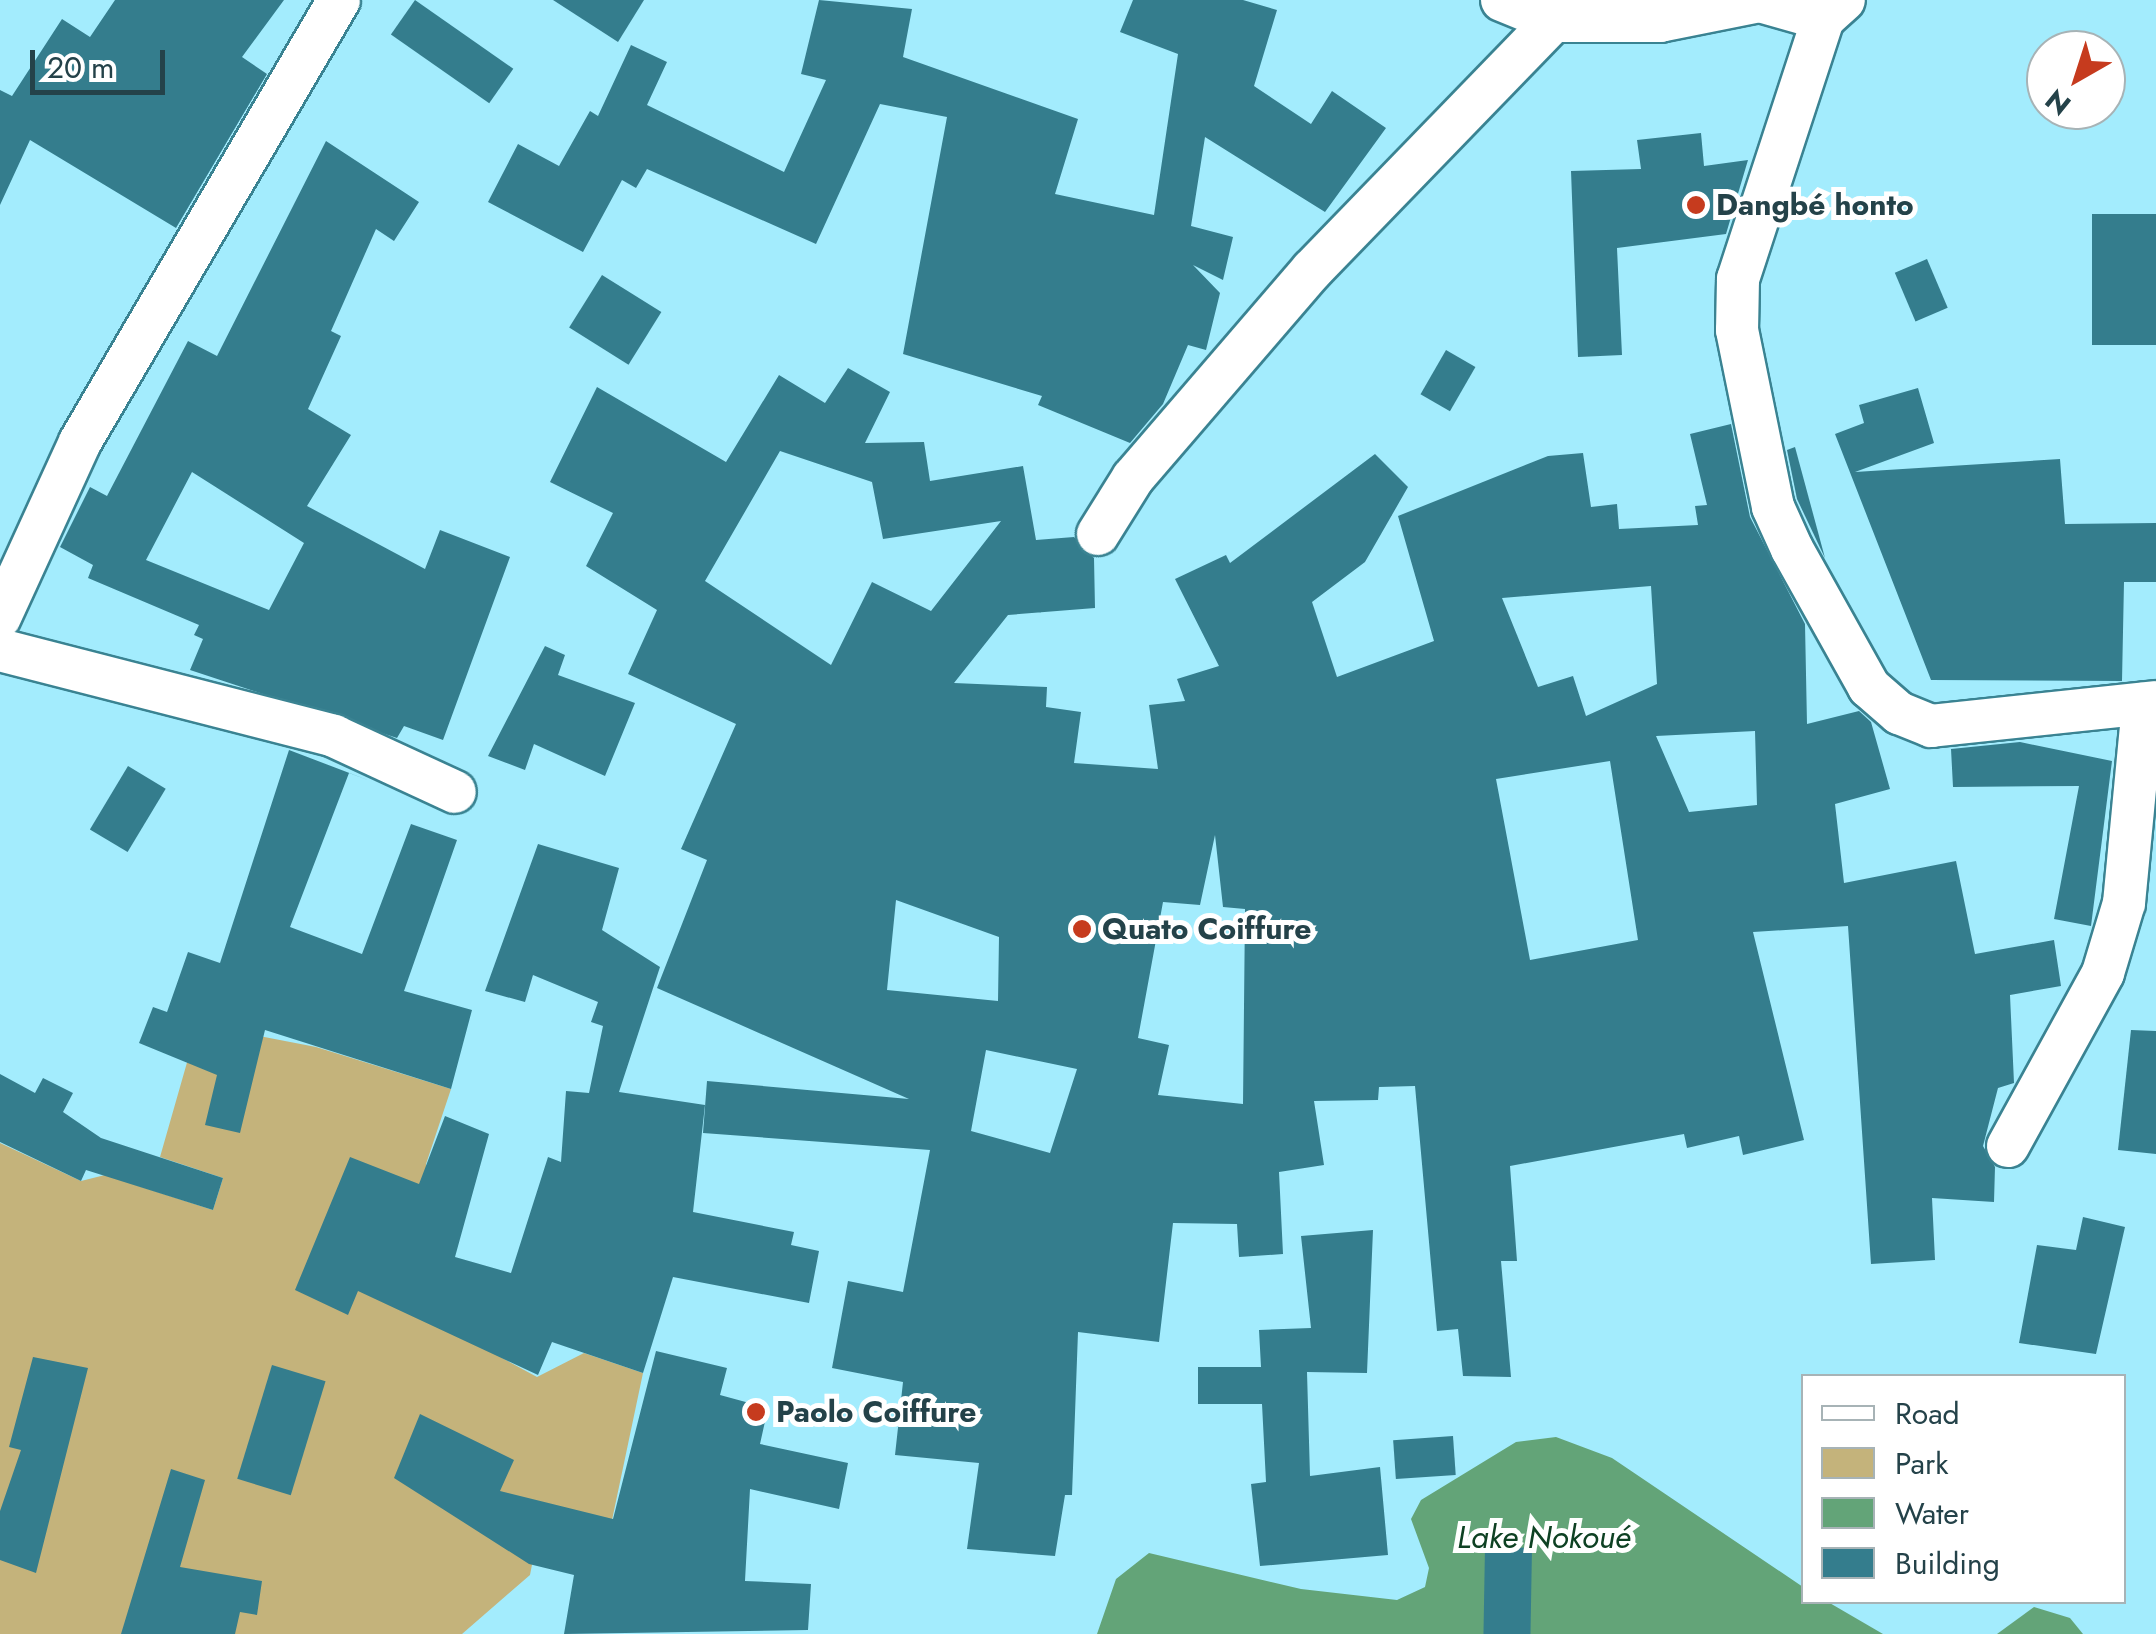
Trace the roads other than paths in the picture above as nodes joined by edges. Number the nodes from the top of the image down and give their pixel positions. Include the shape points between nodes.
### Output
1 (339, 0) edge
2 (1502, 0) edge
3 (1834, 10) edge
4 (1554, 21) junction
5 (1098, 534) dead end
6 (0, 617) edge
7 (0, 650) edge
8 (2150, 703) edge
9 (455, 792) dead end
10 (2008, 1146) dead end

1 - 6 street via 80,442
2 - 4 street
3 - 4 street via 1760,1 1660,21
3 - 8 street via 1738,279 1737,330 1774,506 1792,550 1869,687 1898,713 1931,726
4 - 5 street via 1312,270 1133,478
7 - 9 street via 334,736
8 - 10 street via 2124,904 2103,973

